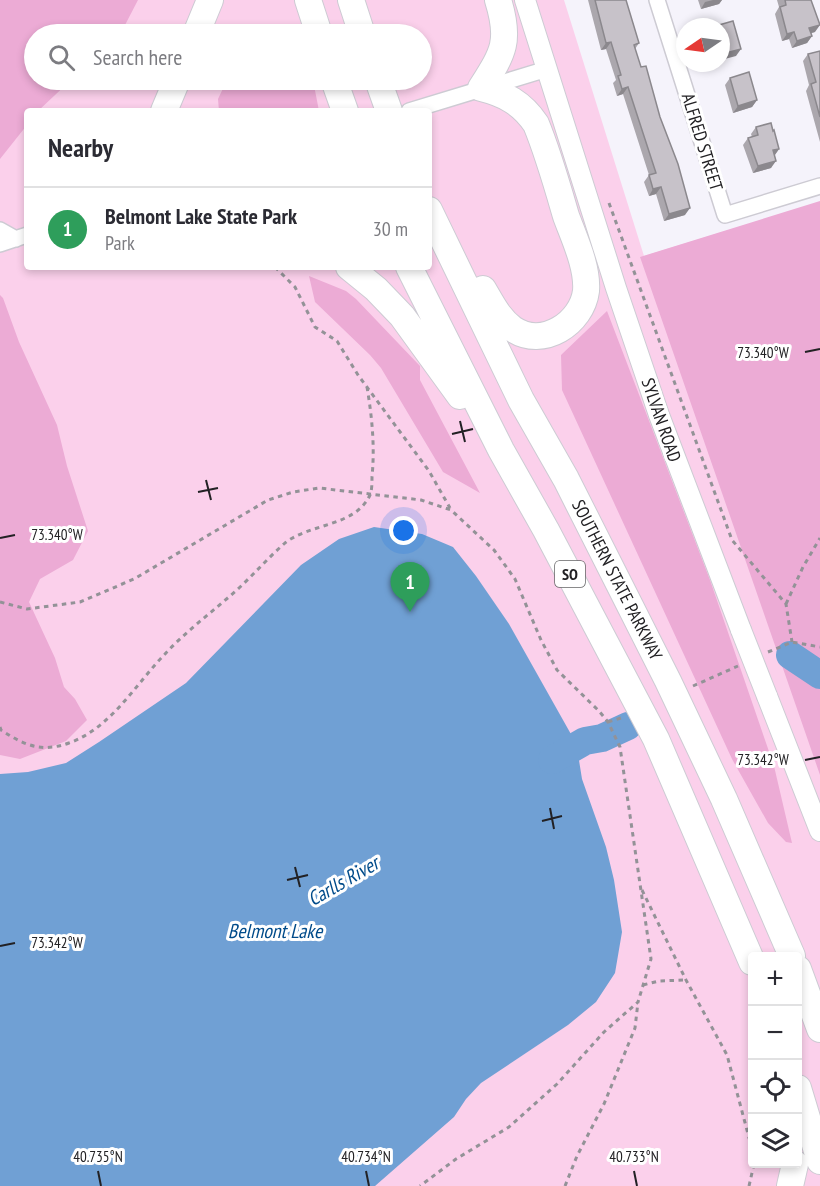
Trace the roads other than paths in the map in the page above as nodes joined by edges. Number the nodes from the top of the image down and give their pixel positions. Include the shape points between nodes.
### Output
1 (210, 0) edge
2 (308, 0) edge
3 (351, 0) edge
4 (363, 0) edge
5 (498, 0) edge
6 (525, 0) edge
7 (657, 0) edge
8 (200, 24) edge
9 (316, 24) edge
10 (359, 24) edge
11 (363, 24) edge
12 (547, 69) junction
13 (481, 88) junction
14 (173, 90) edge
15 (382, 90) edge
16 (165, 108) edge
17 (388, 108) edge
18 (418, 108) edge
19 (820, 186) edge
20 (432, 217) edge
21 (0, 230) edge
22 (440, 235) junction
23 (21, 237) edge
24 (0, 244) edge
25 (353, 270) edge
26 (411, 270) edge
27 (501, 450) junction
28 (820, 831) edge
29 (749, 952) edge
30 (790, 952) edge
31 (802, 975) edge
32 (802, 979) edge
33 (820, 1004) edge
34 (820, 1029) edge
35 (802, 1101) edge
36 (820, 1161) edge
37 (794, 1168) edge
38 (790, 1186) edge

1 - 8 highway
2 - 9 highway
3 - 10 highway
4 - 11 highway
5 - 13 highway via 505,38 499,58
6 - 12 street, SYLVAN ROAD
7 - 19 street, ALFRED STREET via 725,216
12 - 13 street
12 - 28 street, SYLVAN ROAD, bridge via 659,415
13 - 18 street
13 - 22 highway via 513,99 536,124 584,272 586,291 580,310 567,325 552,333 528,335 514,330 500,318 482,285
14 - 16 highway
15 - 17 highway
20 - 22 highway, SOUTHERN STATE PARKWAY / SO
21 - 23 street
22 - 30 highway, SOUTHERN STATE PARKWAY / SO via 668,681
23 - 24 street
25 - 27 highway via 402,316
26 - 27 highway, SOUTHERN STATE PARKWAY / SO
27 - 29 highway, SOUTHERN STATE PARKWAY / SO via 656,739
31 - 33 highway
32 - 34 highway
35 - 36 highway
37 - 38 highway

